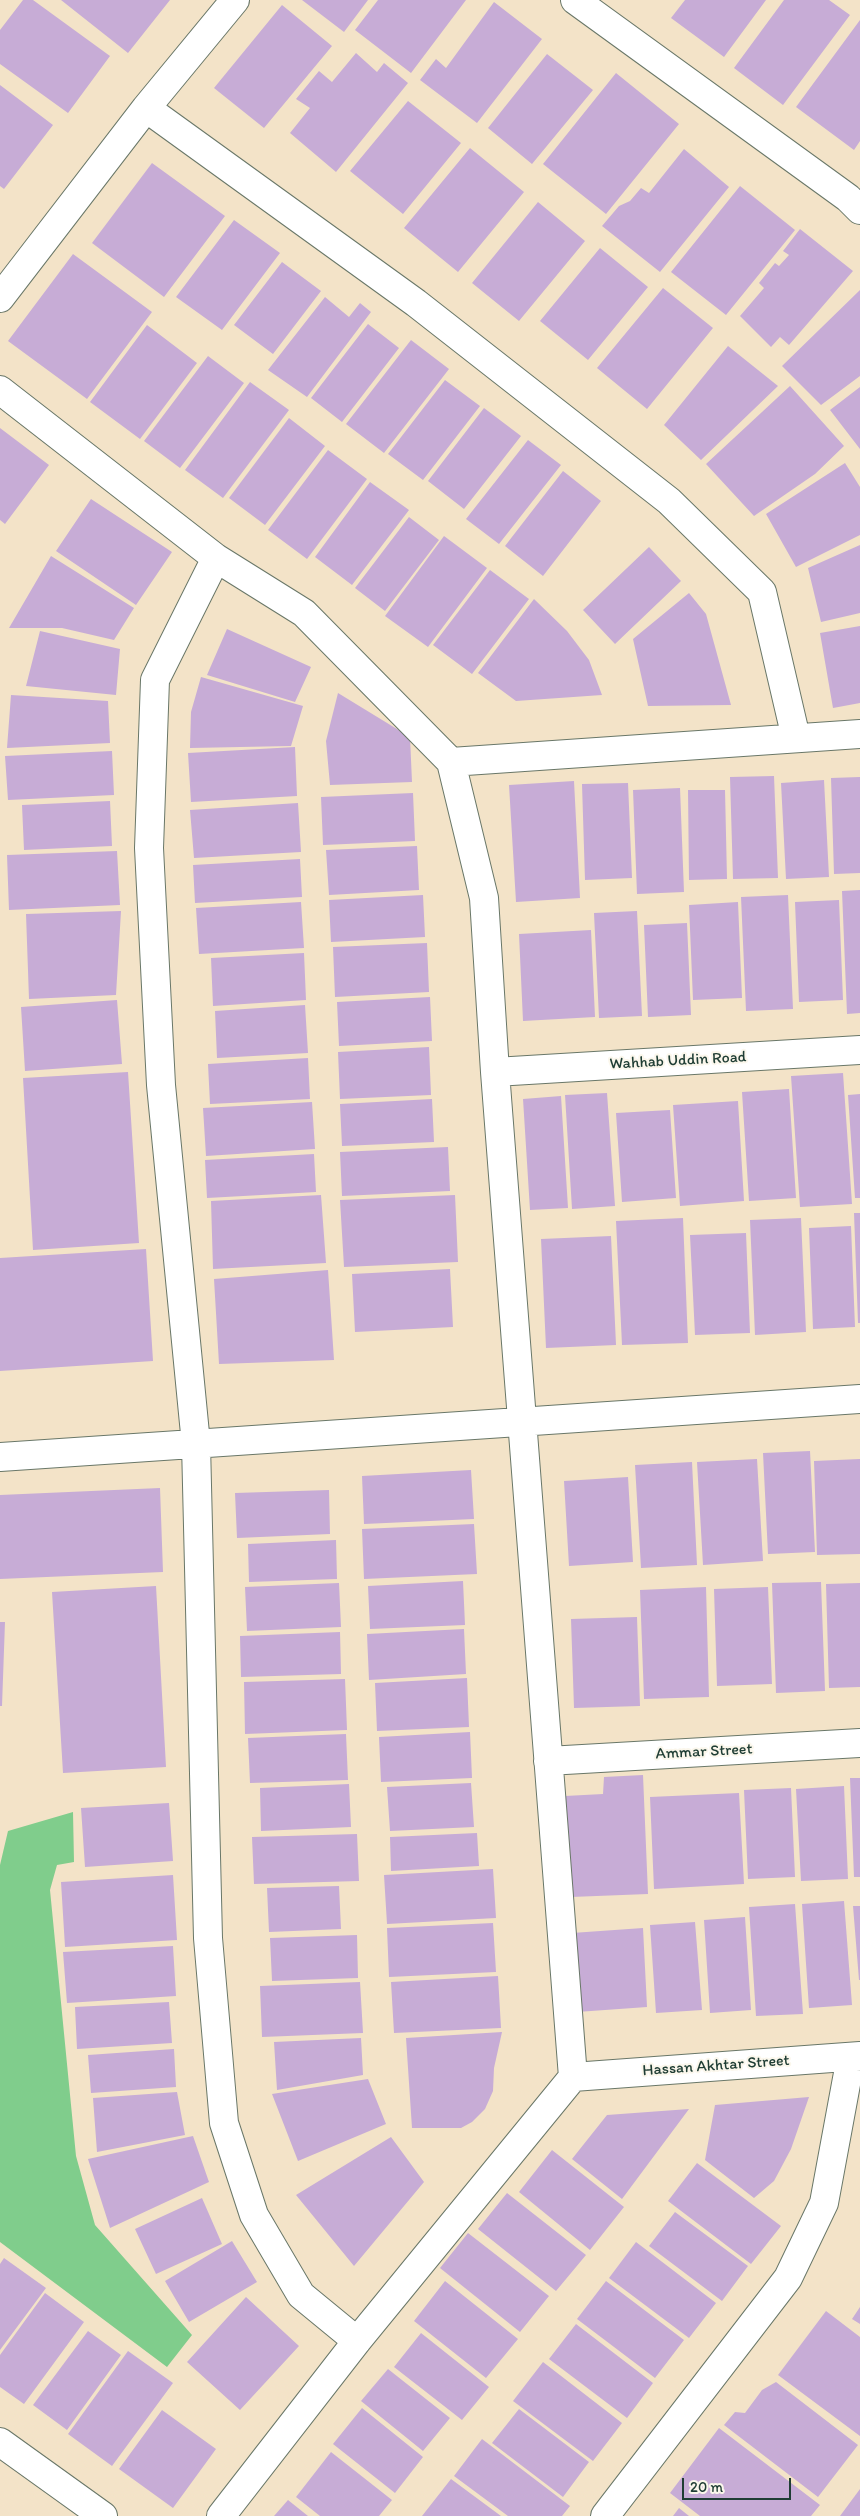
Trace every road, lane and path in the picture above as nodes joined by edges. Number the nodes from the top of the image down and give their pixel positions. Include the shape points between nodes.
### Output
1 (235, 0) edge
2 (575, 0) edge
3 (146, 108) junction
4 (860, 210) edge
5 (0, 298) edge
6 (0, 390) edge
7 (216, 558) junction
8 (860, 734) edge
9 (796, 738) junction
10 (451, 762) junction
11 (860, 1050) edge
12 (495, 1072) junction
13 (860, 1399) edge
14 (522, 1422) junction
15 (196, 1444) junction
16 (0, 1457) edge
17 (860, 1743) edge
18 (548, 1760) junction
19 (856, 2056) edge
20 (573, 2077) junction
21 (357, 2340) junction
22 (0, 2442) edge
23 (103, 2516) edge
24 (221, 2516) edge
25 (605, 2516) edge

1 - 3 street
2 - 4 street via 848,198
3 - 5 street
3 - 9 street via 416,303 676,507 762,592
6 - 7 street
7 - 10 street via 304,613
7 - 15 street via 155,680 149,848 162,1084
8 - 9 street
9 - 10 street
10 - 12 street via 484,898
11 - 12 street, Wahhab Uddin Road
12 - 14 street
13 - 14 street
14 - 15 street
14 - 18 street
15 - 16 street
15 - 21 street via 208,1938 224,2123 254,2215 301,2295
17 - 18 street, Ammar Street
18 - 20 street
19 - 20 street, Hassan Akhtar Street
19 - 25 street via 824,2203 788,2278
20 - 21 street
21 - 24 street
22 - 23 street

